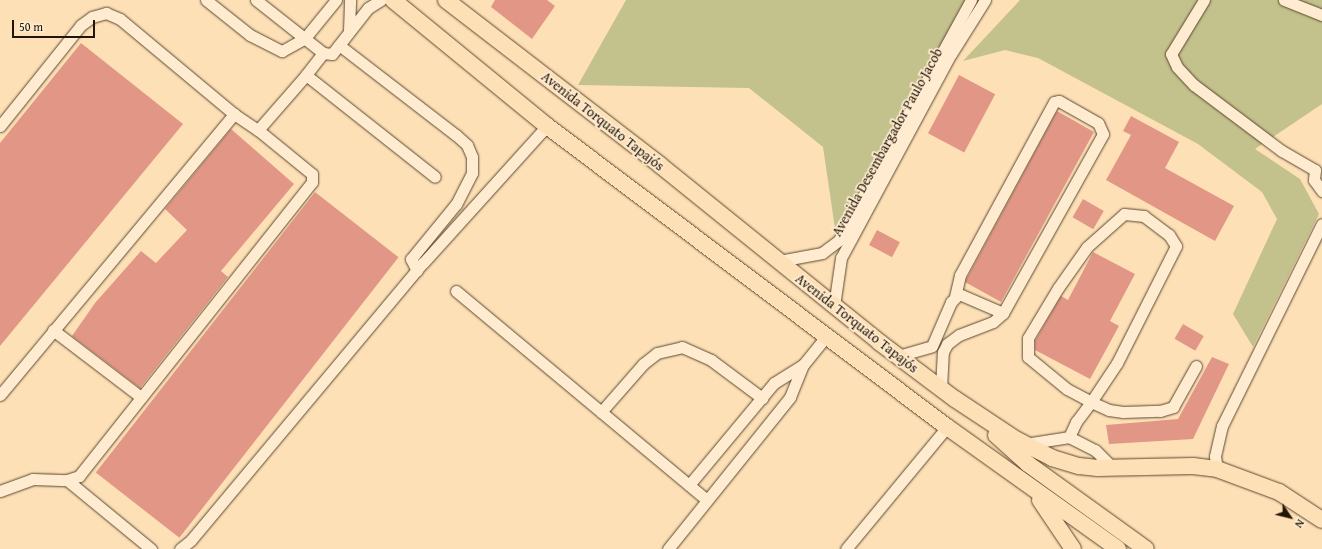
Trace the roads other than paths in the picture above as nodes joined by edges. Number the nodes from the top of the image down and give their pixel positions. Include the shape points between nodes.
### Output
1 (206, 0) edge
2 (256, 0) edge
3 (336, 0) edge
4 (350, 0) edge
5 (381, 0) edge
6 (393, 0) edge
7 (446, 0) edge
8 (971, 0) edge
9 (985, 0) edge
10 (1204, 0) edge
11 (1284, 0) edge
12 (1322, 15) edge
13 (349, 32) junction
14 (305, 38) junction
15 (339, 45) junction
16 (323, 53) junction
17 (306, 75) junction
18 (234, 114) junction
19 (0, 126) edge
20 (547, 126) junction
21 (258, 130) junction
22 (435, 177) dead end
23 (1322, 191) edge
24 (1322, 224) edge
25 (779, 261) junction
26 (417, 271) junction
27 (456, 291) dead end
28 (955, 296) junction
29 (834, 306) junction
30 (1003, 313) junction
31 (53, 330) junction
32 (828, 335) junction
33 (898, 356) junction
34 (803, 365) junction
35 (1196, 366) dead end
36 (941, 388) junction
37 (0, 395) edge
38 (141, 397) junction
39 (762, 398) junction
40 (955, 399) junction
41 (1091, 402) junction
42 (601, 412) junction
43 (947, 427) junction
44 (1069, 437) junction
45 (1025, 444) junction
46 (1113, 468) junction
47 (1217, 469) junction
48 (67, 480) junction
49 (689, 485) junction
50 (1033, 489) junction
51 (0, 491) edge
52 (706, 499) junction
53 (1322, 520) edge
54 (151, 549) edge
55 (180, 549) edge
56 (668, 549) edge
57 (846, 549) edge
58 (1073, 549) edge
59 (1118, 549) edge
60 (1146, 549) edge

1 - 14 street via 250,35 274,50 290,49
2 - 14 street
3 - 14 street
4 - 13 street
5 - 13 street via 368,8
6 - 20 highway, Avenida Torquato Tapajós
7 - 25 highway, Avenida Torquato Tapajós via 660,165
8 - 25 street, Avenida Desembargador Paulo Jacob via 839,240 822,253
9 - 29 street, Avenida Desembargador Paulo Jacob via 951,54 841,258
10 - 23 street via 1171,54 1177,67 1194,85 1282,151 1315,170 1314,180
11 - 12 street
13 - 15 street
14 - 16 street
15 - 16 street via 332,54
15 - 26 street via 456,135 467,145 472,157 472,173 456,204 411,259
16 - 17 street
17 - 21 street
17 - 22 street
18 - 19 street via 120,19 106,13 92,17 81,25
18 - 21 street
18 - 31 street
20 - 26 street
20 - 32 highway, Avenida Torquato Tapajós
21 - 38 street via 312,174 312,182
24 - 47 street via 1222,426 1215,456
25 - 29 highway, Avenida Torquato Tapajós
26 - 55 street
27 - 42 street
28 - 30 street via 969,296
28 - 30 street via 960,275 1051,106 1059,101 1098,123 1103,134
28 - 33 street via 932,346
29 - 33 highway, Avenida Torquato Tapajós
30 - 36 street via 993,322 959,335 947,344 943,352
31 - 37 street
31 - 38 street
32 - 34 street
32 - 43 highway, Avenida Torquato Tapajós
33 - 36 highway, Avenida Torquato Tapajós
34 - 39 street via 774,383
34 - 52 street via 790,397
35 - 41 street via 1174,407 1160,411 1124,412
36 - 40 highway, Avenida Torquato Tapajós
38 - 48 street via 79,476
39 - 42 street via 711,360 682,347 657,353 643,364
39 - 49 street
40 - 45 highway, Avenida Torquato Tapajós
40 - 60 highway via 1028,464
41 - 41 street via 1117,363 1176,246 1169,234 1144,216 1124,214 1087,247 1058,288 1028,338 1028,357 1067,389
41 - 44 street
42 - 49 street
43 - 50 highway, Avenida Torquato Tapajós
43 - 57 street
44 - 45 street
44 - 46 street via 1095,450
45 - 46 highway, Avenida Torquato Tapajós via 1073,465
46 - 47 highway, Avenida Torquato Tapajós via 1193,466
47 - 53 highway, Avenida Torquato Tapajós via 1279,492
48 - 51 street via 33,478
48 - 54 street
49 - 52 street
50 - 58 highway
50 - 59 highway, Avenida Torquato Tapajós
52 - 56 street

